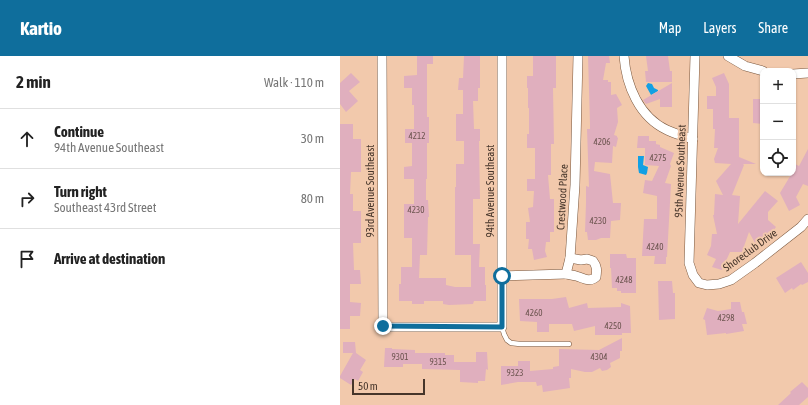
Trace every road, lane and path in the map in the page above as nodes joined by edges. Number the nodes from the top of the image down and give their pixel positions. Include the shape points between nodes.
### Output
1 (382, 56) edge
2 (502, 56) edge
3 (578, 56) edge
4 (624, 56) edge
5 (695, 56) edge
6 (728, 56) edge
7 (760, 70) edge
8 (808, 72) edge
9 (796, 74) edge
10 (693, 139) junction
11 (808, 219) edge
12 (570, 258) junction
13 (566, 274) junction
14 (502, 276) junction
15 (699, 283) joint
16 (502, 327) junction
17 (569, 344) dead end

1 - 16 street, 93rd Avenue Southeast via 383,326
2 - 14 street, 94th Avenue Southeast
3 - 12 street, Crestwood Place via 575,185
4 - 10 street via 628,80 642,110 667,130
5 - 10 street, 95th Avenue Southeast
6 - 7 street via 745,66
8 - 9 street
10 - 15 street, 95th Avenue Southeast via 689,263
11 - 15 street, Shoreclub Drive via 731,280 719,284
12 - 13 street, Crestwood Place
12 - 13 street via 593,261 597,271 596,277 586,280
13 - 14 street
14 - 16 street, 94th Avenue Southeast
16 - 17 lane via 507,340 511,343

